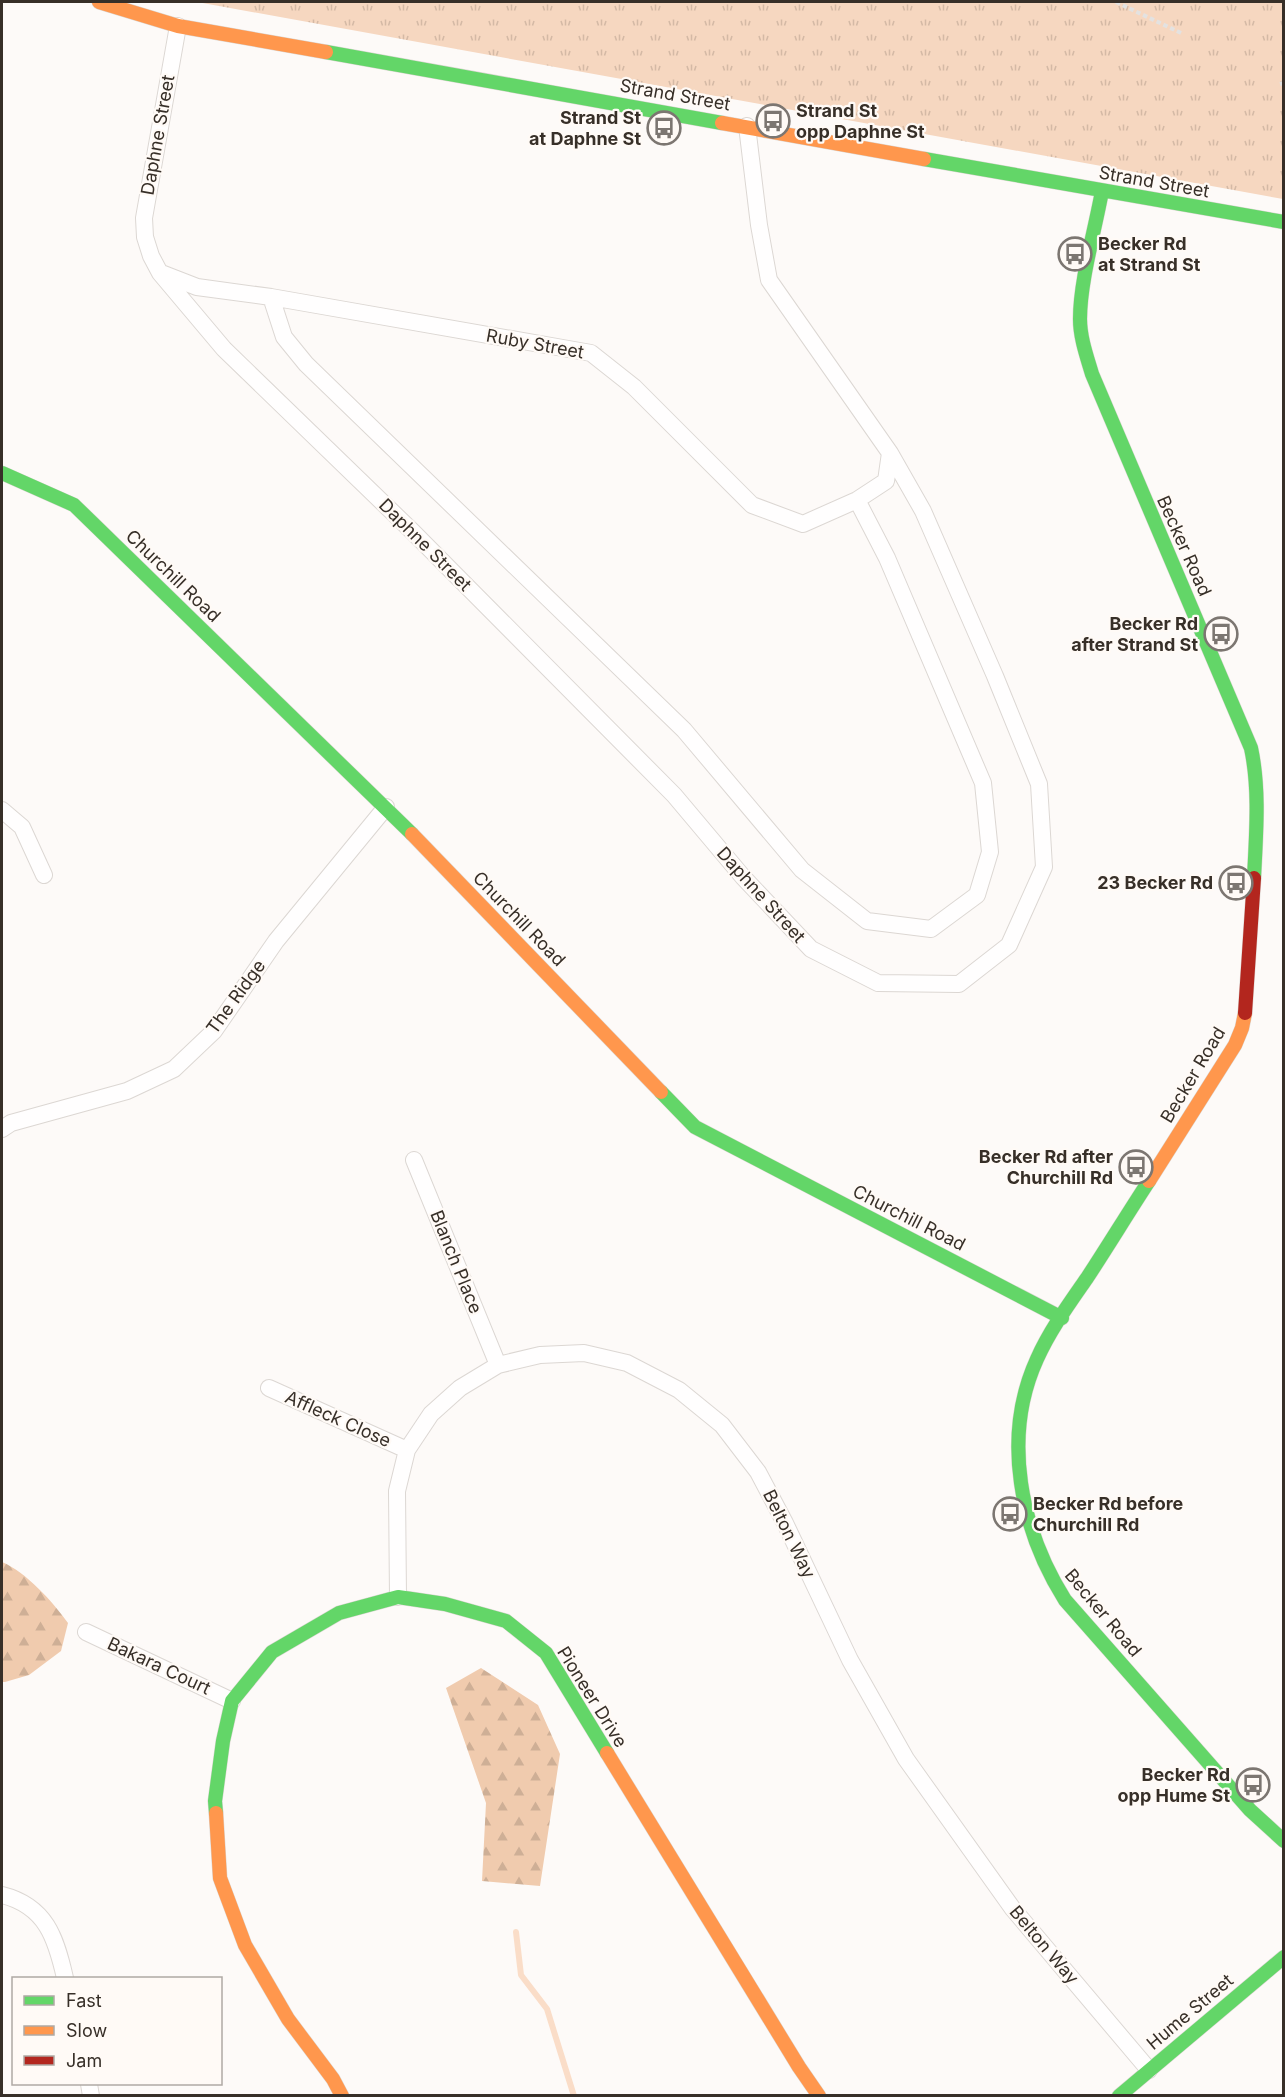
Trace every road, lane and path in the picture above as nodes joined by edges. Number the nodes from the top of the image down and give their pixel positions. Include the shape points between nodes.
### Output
1 (99, 2) edge
2 (1116, 2) edge
3 (178, 26) junction
4 (1181, 33) dead end
5 (747, 126) junction
6 (1102, 191) junction
7 (1284, 222) edge
8 (160, 273) junction
9 (271, 297) junction
10 (890, 453) junction
11 (2, 473) edge
12 (857, 500) junction
13 (386, 807) junction
14 (2, 810) edge
15 (44, 875) dead end
16 (2, 1128) edge
17 (414, 1160) dead end
18 (1062, 1317) junction
19 (498, 1365) junction
20 (269, 1388) dead end
21 (407, 1450) junction
22 (398, 1598) junction
23 (86, 1632) dead end
24 (232, 1701) junction
25 (1284, 1841) edge
26 (2, 1895) edge
27 (1284, 1957) edge
28 (65, 1977) edge
29 (1149, 2070) junction
30 (342, 2096) edge
31 (819, 2096) edge
32 (1119, 2096) edge

1 - 3 street, Strand Street
2 - 4 path
3 - 5 street, Strand Street
3 - 8 street, Daphne Street via 144,218 145,237
5 - 6 street, Strand Street
5 - 10 street, Daphne Street via 769,280
6 - 7 street, Strand Street
6 - 18 street, Becker Road via 1081,300 1084,344 1092,374 1251,748 1257,823 1242,1028 1235,1045
8 - 9 street, Ruby Street via 197,287
8 - 10 street, Daphne Street via 224,349 413,532 674,795 811,949 878,983 959,984 1009,945 1044,867 1040,784 923,511
9 - 12 street, Ruby Street via 591,353 634,387 752,506 803,524
9 - 12 street via 284,337 306,364 684,730 802,870 867,921 931,929 977,895 990,852 983,783 887,558
10 - 12 street, Ruby Street via 886,481
11 - 13 street, Churchill Road via 74,505
13 - 16 street, The Ridge via 276,941 214,1031 174,1069 127,1091
13 - 18 street, Churchill Road via 695,1127
14 - 15 street via 22,827
17 - 19 street, Blanch Place
18 - 25 street, Becker Road via 1032,1372 1021,1416 1021,1476 1038,1554 1065,1600 1250,1810
19 - 21 street, Belton Way via 460,1388 431,1414
19 - 29 street, Belton Way via 540,1355 584,1353 627,1363 679,1390 722,1425 758,1472 850,1660 906,1760 1013,1909
20 - 21 street, Affleck Close
21 - 22 street, Belton Way via 397,1491
22 - 24 street, Pioneer Drive via 339,1613 272,1652
22 - 31 street, Pioneer Drive via 445,1604 506,1621 546,1653
23 - 24 street, Bakara Court
24 - 30 street, Pioneer Drive via 215,1801 220,1878 245,1945 288,2019
26 - 28 street via 26,1905 52,1931
27 - 29 street, Hume Street
29 - 32 street, Hume Street

